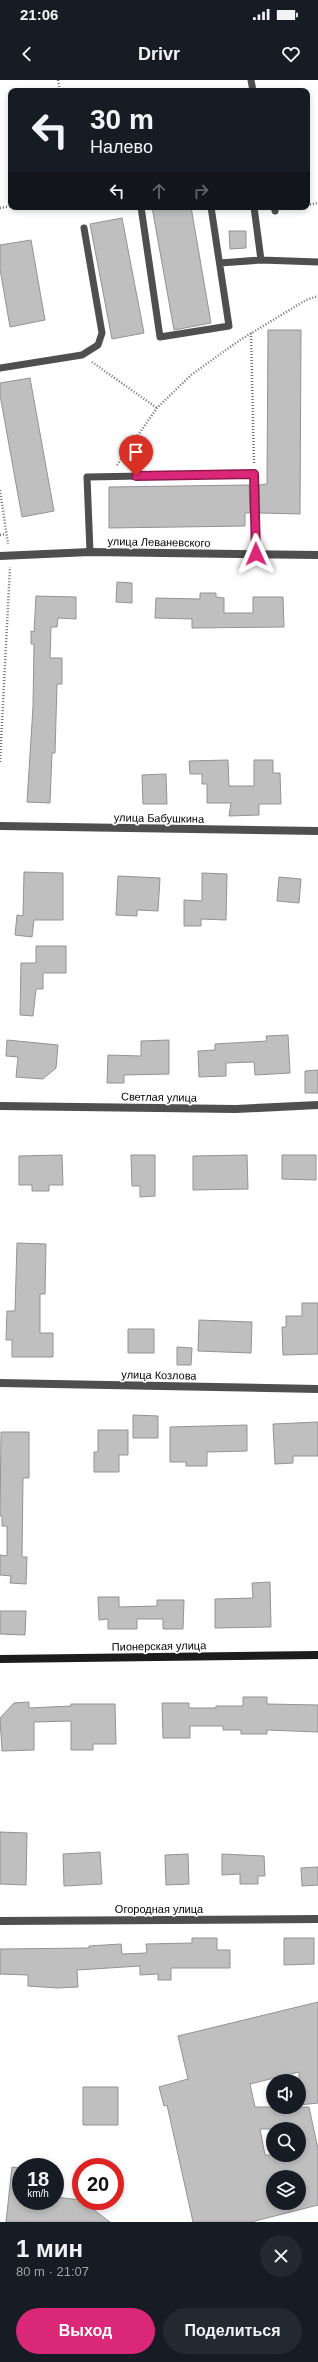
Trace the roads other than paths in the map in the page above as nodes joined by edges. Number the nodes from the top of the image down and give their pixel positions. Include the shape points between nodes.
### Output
1 (140, 210) edge
2 (211, 210) edge
3 (254, 210) edge
4 (84, 228) dead end
5 (261, 260) junction
6 (318, 262) edge
7 (220, 264) junction
8 (0, 368) edge
9 (90, 552) junction
10 (256, 554) junction
11 (318, 555) edge
12 (0, 556) edge
13 (0, 826) edge
14 (318, 831) edge
15 (318, 1105) edge
16 (0, 1106) edge
17 (0, 1383) edge
18 (318, 1389) edge
19 (318, 1655) edge
20 (0, 1659) edge
21 (318, 1919) edge
22 (0, 1921) edge

1 - 7 lane via 160,337 229,326
2 - 7 lane
3 - 5 lane
4 - 8 lane via 102,333 98,346 82,355
5 - 6 lane
5 - 7 lane
9 - 10 street, улица Леваневского
9 - 10 lane via 87,477 254,474
9 - 12 street, улица Леваневского
10 - 11 street, улица Леваневского
13 - 14 street, улица Бабушкина
15 - 16 street, Светлая улица via 236,1109
17 - 18 street, улица Козлова
19 - 20 street, Пионерская улица
21 - 22 street, Огородная улица

